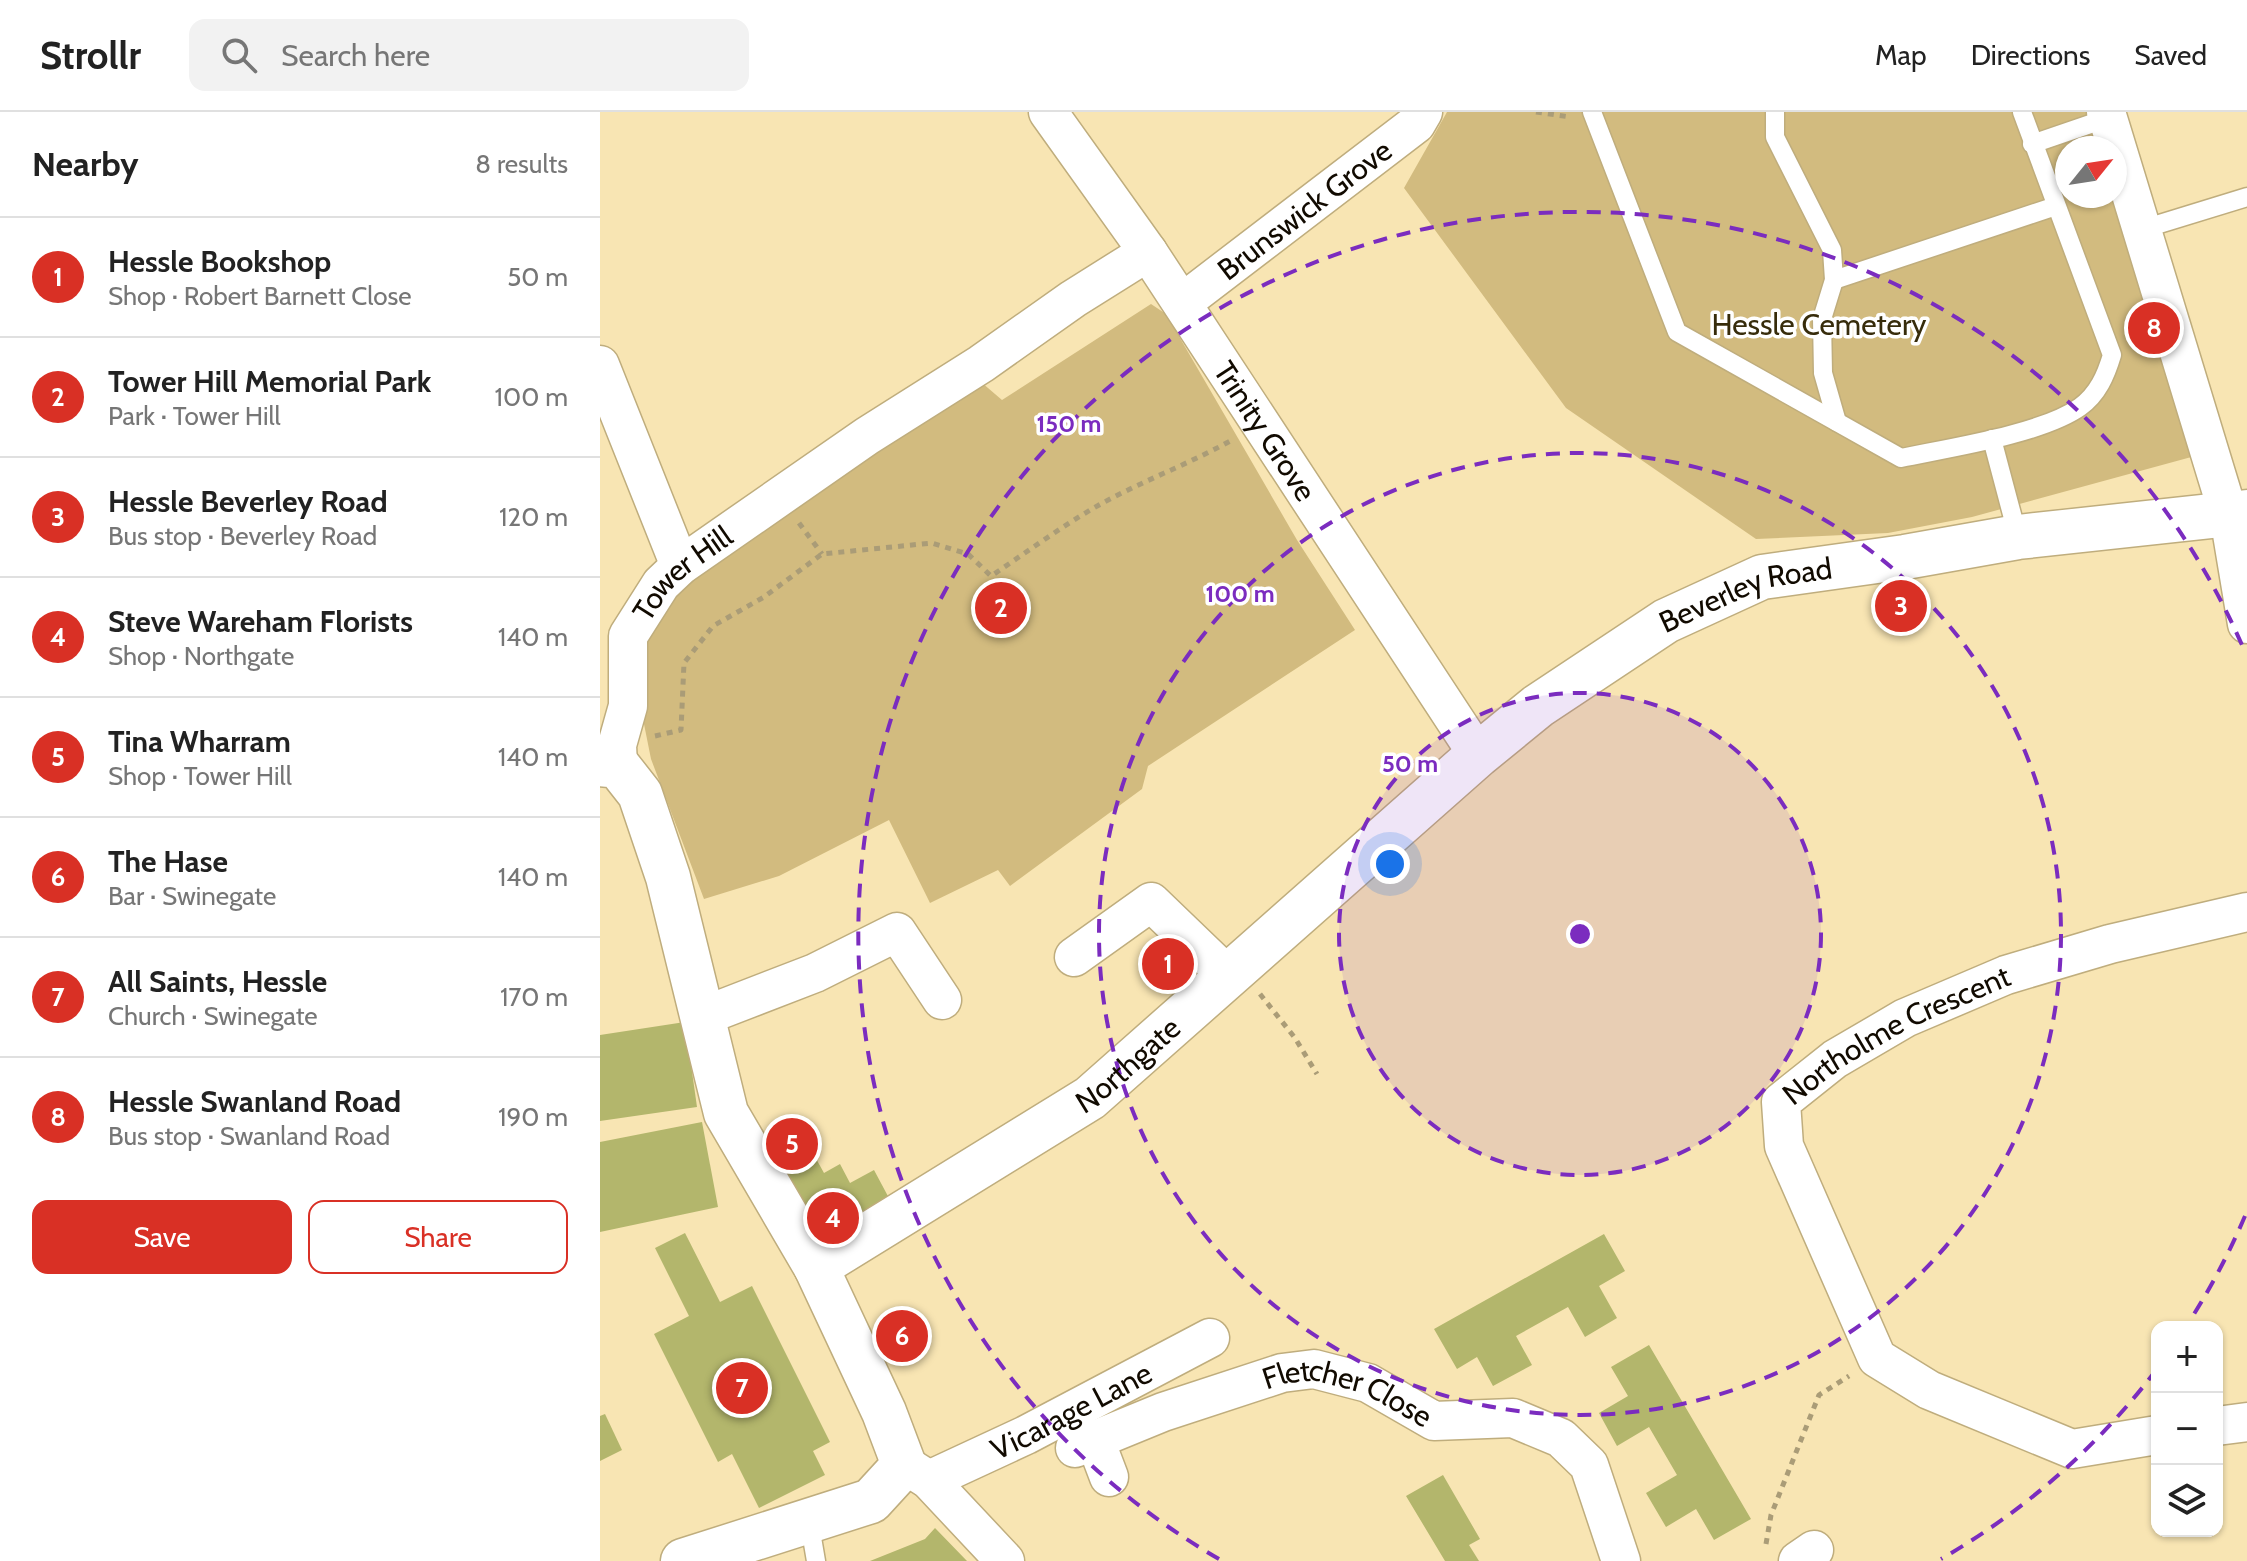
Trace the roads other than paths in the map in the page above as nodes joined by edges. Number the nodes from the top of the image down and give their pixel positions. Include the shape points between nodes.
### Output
1 (1048, 112) edge
2 (1423, 112) edge
3 (1592, 112) edge
4 (1775, 112) edge
5 (2022, 112) edge
6 (2107, 115) edge
7 (2032, 144) junction
8 (2247, 197) edge
9 (2055, 203) edge
10 (2055, 206) edge
11 (2057, 208) edge
12 (2143, 229) junction
13 (1148, 252) junction
14 (1834, 280) junction
15 (1182, 303) junction
16 (600, 365) edge
17 (1837, 422) junction
18 (1992, 439) junction
19 (2238, 514) edge
20 (2018, 537) junction
21 (680, 566) junction
22 (2247, 624) edge
23 (1478, 755) junction
24 (609, 765) edge
25 (2247, 912) edge
26 (1074, 957) dead end
27 (1234, 973) junction
28 (942, 1000) dead end
29 (701, 1017) junction
30 (816, 1267) junction
31 (1210, 1338) dead end
32 (2247, 1422) edge
33 (2223, 1425) edge
34 (2151, 1436) edge
35 (916, 1472) junction
36 (1109, 1477) dead end
37 (813, 1541) edge
38 (703, 1558) edge
39 (1005, 1561) edge
40 (1621, 1561) edge

1 - 13 street, Trinity Grove
2 - 15 street, Brunswick Grove via 1416,124
3 - 17 lane via 1677,332
4 - 14 lane via 1775,137 1832,250
5 - 7 lane
6 - 7 lane
6 - 12 street
7 - 9 lane
8 - 12 lane
10 - 14 lane
11 - 18 lane via 2112,355 2104,381 2082,406 2058,420
12 - 19 street
13 - 15 street, Trinity Grove
13 - 21 street, Tower Hill
14 - 17 lane via 1822,319 1823,373
15 - 23 street, Trinity Grove
16 - 21 street
17 - 18 lane via 1901,458
18 - 20 lane
19 - 20 street, Beverley Road
19 - 22 street
20 - 23 street, Beverley Road via 1762,577 1666,621 1538,706
21 - 24 street, Tower Hill via 661,584 628,636 628,706
23 - 27 street, Northgate
24 - 29 street, Tower Hill via 640,794 668,877
25 - 34 street, Northolme Crescent via 2006,975 1905,1018 1835,1059 1781,1102 1784,1146 1877,1358 1929,1390 2072,1449
26 - 27 street via 1151,902
27 - 30 street, Northgate via 1090,1098
28 - 29 street via 897,932 815,973
29 - 30 street, Tower Hill via 726,1113
30 - 35 street, Tower Hill
31 - 35 street, Vicarage Lane via 1026,1435
32 - 33 street
35 - 37 street
35 - 39 street
36 - 40 street, Fletcher Close via 1085,1444 1282,1373 1314,1369 1368,1383 1434,1421 1513,1418 1561,1438 1589,1465
37 - 38 street

